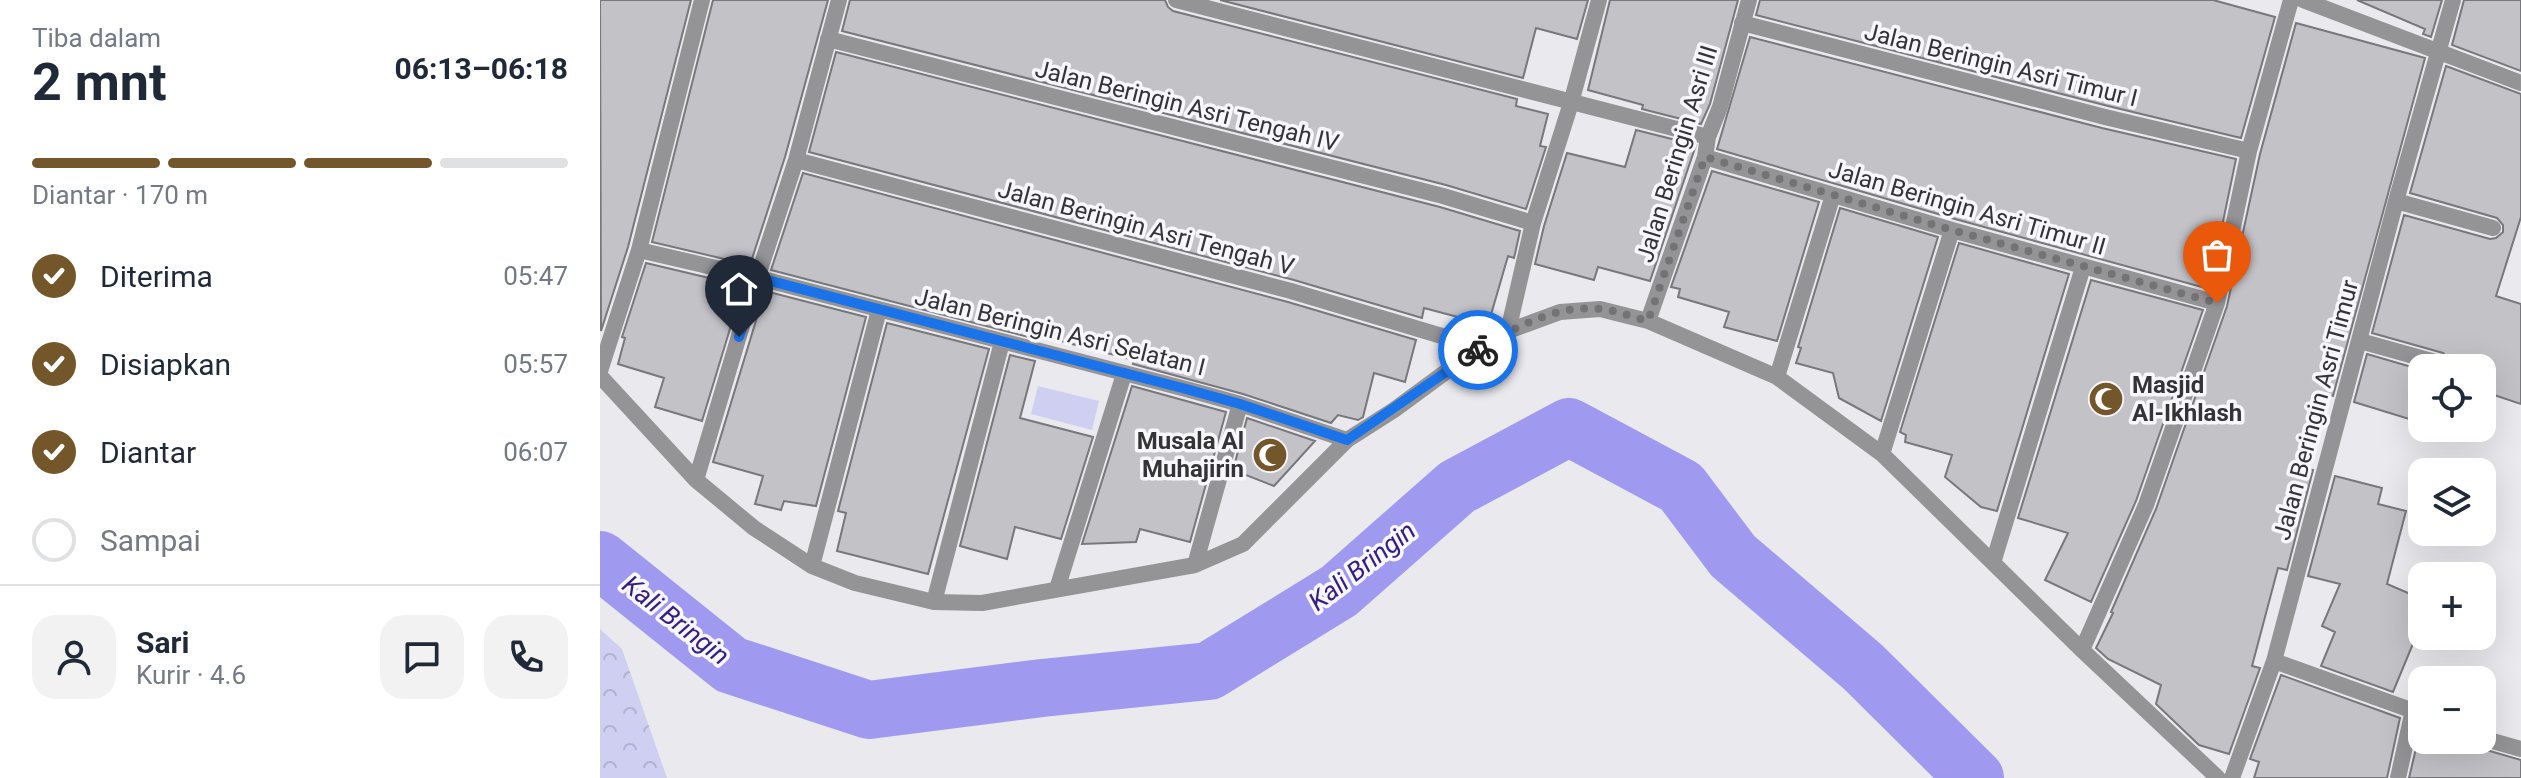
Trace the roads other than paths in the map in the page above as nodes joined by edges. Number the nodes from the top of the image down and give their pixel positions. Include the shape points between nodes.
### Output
1 (702, 0) edge
2 (839, 0) edge
3 (1176, 0) edge
4 (1599, 0) edge
5 (1749, 0) edge
6 (2291, 0) edge
7 (2303, 0) edge
8 (2453, 0) edge
9 (1742, 23) junction
10 (828, 39) junction
11 (2439, 52) junction
12 (2521, 83) edge
13 (1571, 103) junction
14 (1708, 137) junction
15 (2249, 151) junction
16 (1705, 157) junction
17 (796, 160) junction
18 (1833, 195) junction
19 (2396, 201) junction
20 (1533, 223) junction
21 (2493, 228) dead end
22 (1952, 230) junction
23 (639, 250) junction
24 (2083, 267) junction
25 (759, 278) junction
26 (2217, 303) junction
27 (879, 310) junction
28 (1648, 321) junction
29 (1508, 331) junction
30 (2360, 341) junction
31 (1002, 342) junction
32 (1482, 348) junction
33 (2408, 354) edge
34 (600, 373) edge
35 (1124, 374) junction
36 (1777, 377) junction
37 (1240, 404) junction
38 (1347, 440) junction
39 (1882, 454) junction
40 (696, 480) junction
41 (1993, 563) junction
42 (1195, 565) junction
43 (812, 566) junction
44 (1057, 589) junction
45 (934, 602) junction
46 (2082, 650) junction
47 (2274, 661) junction
48 (2408, 708) edge
49 (2496, 742) edge
50 (2408, 745) edge
51 (2521, 749) edge
52 (2218, 778) edge
53 (2232, 778) edge
54 (2398, 778) edge

1 - 23 street
2 - 10 street
3 - 13 street
4 - 13 street
5 - 9 street, Jalan Beringin Asri III
6 - 15 street
7 - 11 street
8 - 11 street, Jalan Beringin Asri Timur
9 - 14 street, Jalan Beringin Asri III
9 - 15 street, Jalan Beringin Asri Timur I
10 - 17 street
10 - 20 street, Jalan Beringin Asri Tengah IV
11 - 12 street
11 - 19 street, Jalan Beringin Asri Timur
13 - 14 street
13 - 20 street
14 - 16 street, Jalan Beringin Asri III
15 - 26 street
16 - 18 street, Jalan Beringin Asri Timur II
16 - 28 street, Jalan Beringin Asri III
17 - 25 street
17 - 32 street, Jalan Beringin Asri Tengah V via 1291,291
18 - 22 street, Jalan Beringin Asri Timur II
18 - 36 street
19 - 21 street
19 - 30 street, Jalan Beringin Asri Timur
20 - 29 street
22 - 24 street, Jalan Beringin Asri Timur II
22 - 39 street
23 - 25 street, Jalan Beringin Asri Selatan I
23 - 34 street
24 - 26 street, Jalan Beringin Asri Timur II
24 - 41 street
25 - 27 street, Jalan Beringin Asri Selatan I
25 - 40 street
26 - 46 street via 2146,505
27 - 31 street, Jalan Beringin Asri Selatan I
27 - 43 street
28 - 29 street via 1584,309
28 - 36 street
29 - 32 street
30 - 33 street
30 - 47 street, Jalan Beringin Asri Timur
31 - 35 street, Jalan Beringin Asri Selatan I
31 - 45 street
32 - 38 street
34 - 40 street
35 - 37 street, Jalan Beringin Asri Selatan I
35 - 44 street
36 - 39 street
37 - 38 street, Jalan Beringin Asri Selatan I
37 - 42 street
38 - 42 street via 1243,544
39 - 41 street
40 - 43 street via 754,528
41 - 46 street
42 - 44 street
43 - 45 street via 855,583
44 - 45 street via 982,603
46 - 52 street
47 - 48 street
47 - 53 street, Jalan Beringin Asri Timur
49 - 51 street
50 - 54 street

